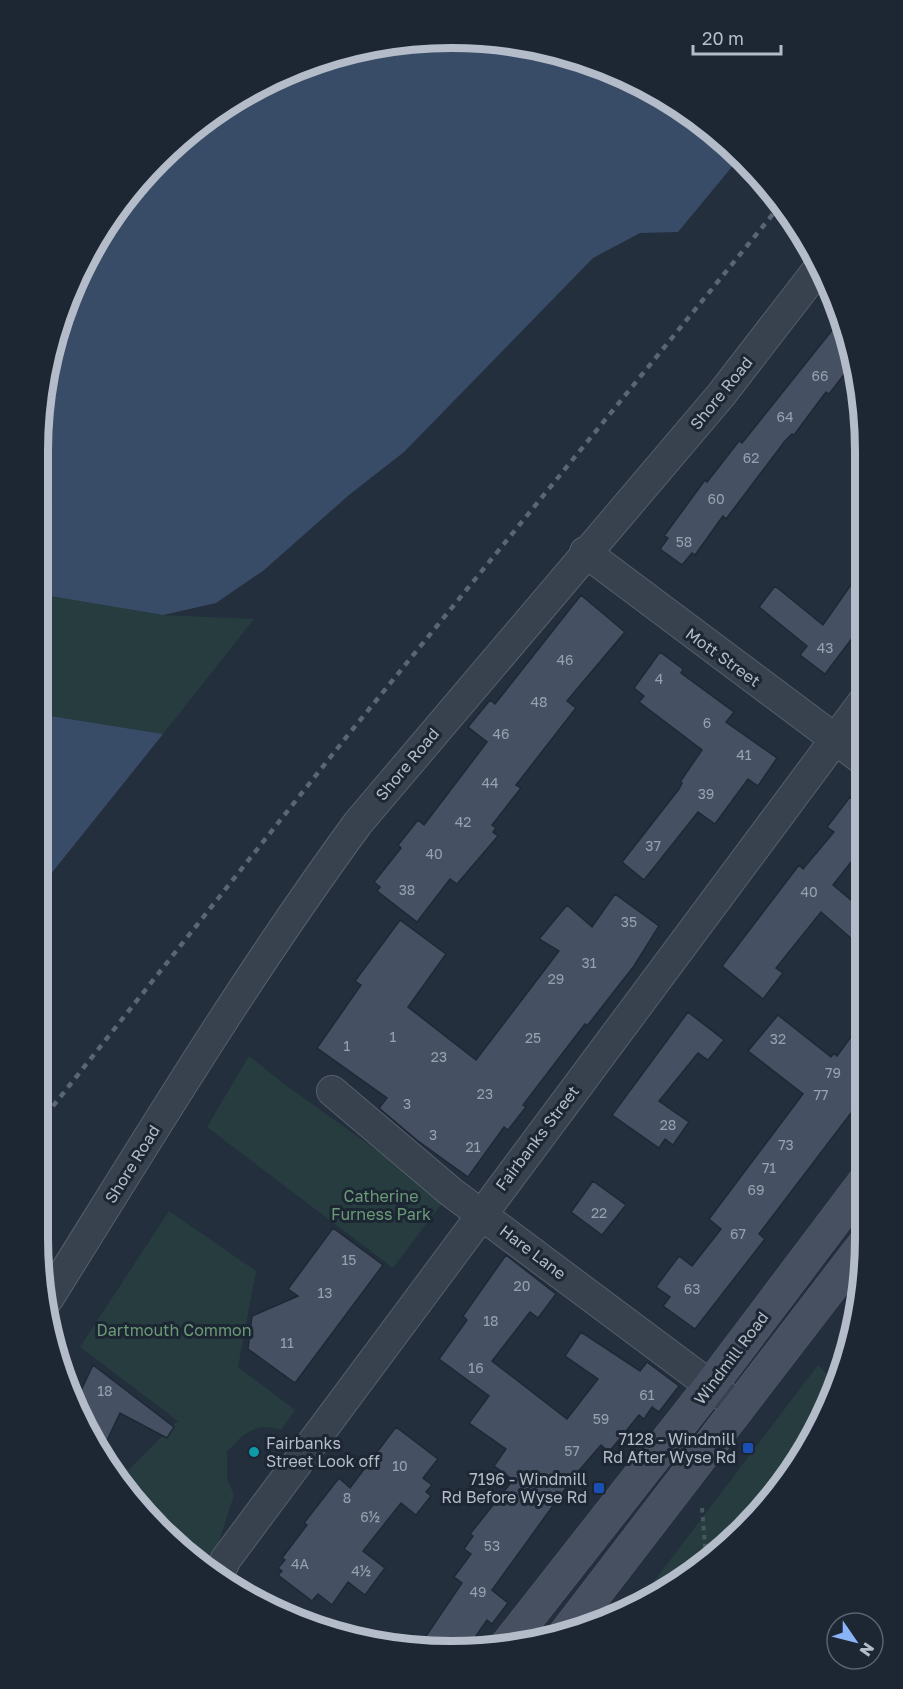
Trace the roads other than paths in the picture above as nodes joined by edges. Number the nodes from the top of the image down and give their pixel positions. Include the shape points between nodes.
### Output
1 (814, 275) edge
2 (585, 552) junction
3 (855, 712) edge
4 (835, 738) junction
5 (855, 754) edge
6 (332, 1091) dead end
7 (855, 1194) edge
8 (481, 1213) junction
9 (854, 1257) edge
10 (52, 1293) edge
11 (711, 1385) junction
12 (739, 1407) junction
13 (221, 1569) edge
14 (574, 1622) edge
15 (514, 1636) edge

1 - 2 street, Shore Road via 721,394
2 - 4 street, Mott Street
2 - 10 street, Shore Road via 394,778 312,886
3 - 4 street, Fairbanks Street
4 - 5 street, Mott Street
4 - 8 street, Fairbanks Street
6 - 8 street, Hare Lane
7 - 11 main road, Windmill Road
8 - 11 street, Hare Lane
8 - 13 street, Fairbanks Street
9 - 12 main road
11 - 12 street, Hare Lane
11 - 15 main road, Windmill Road
12 - 14 main road

